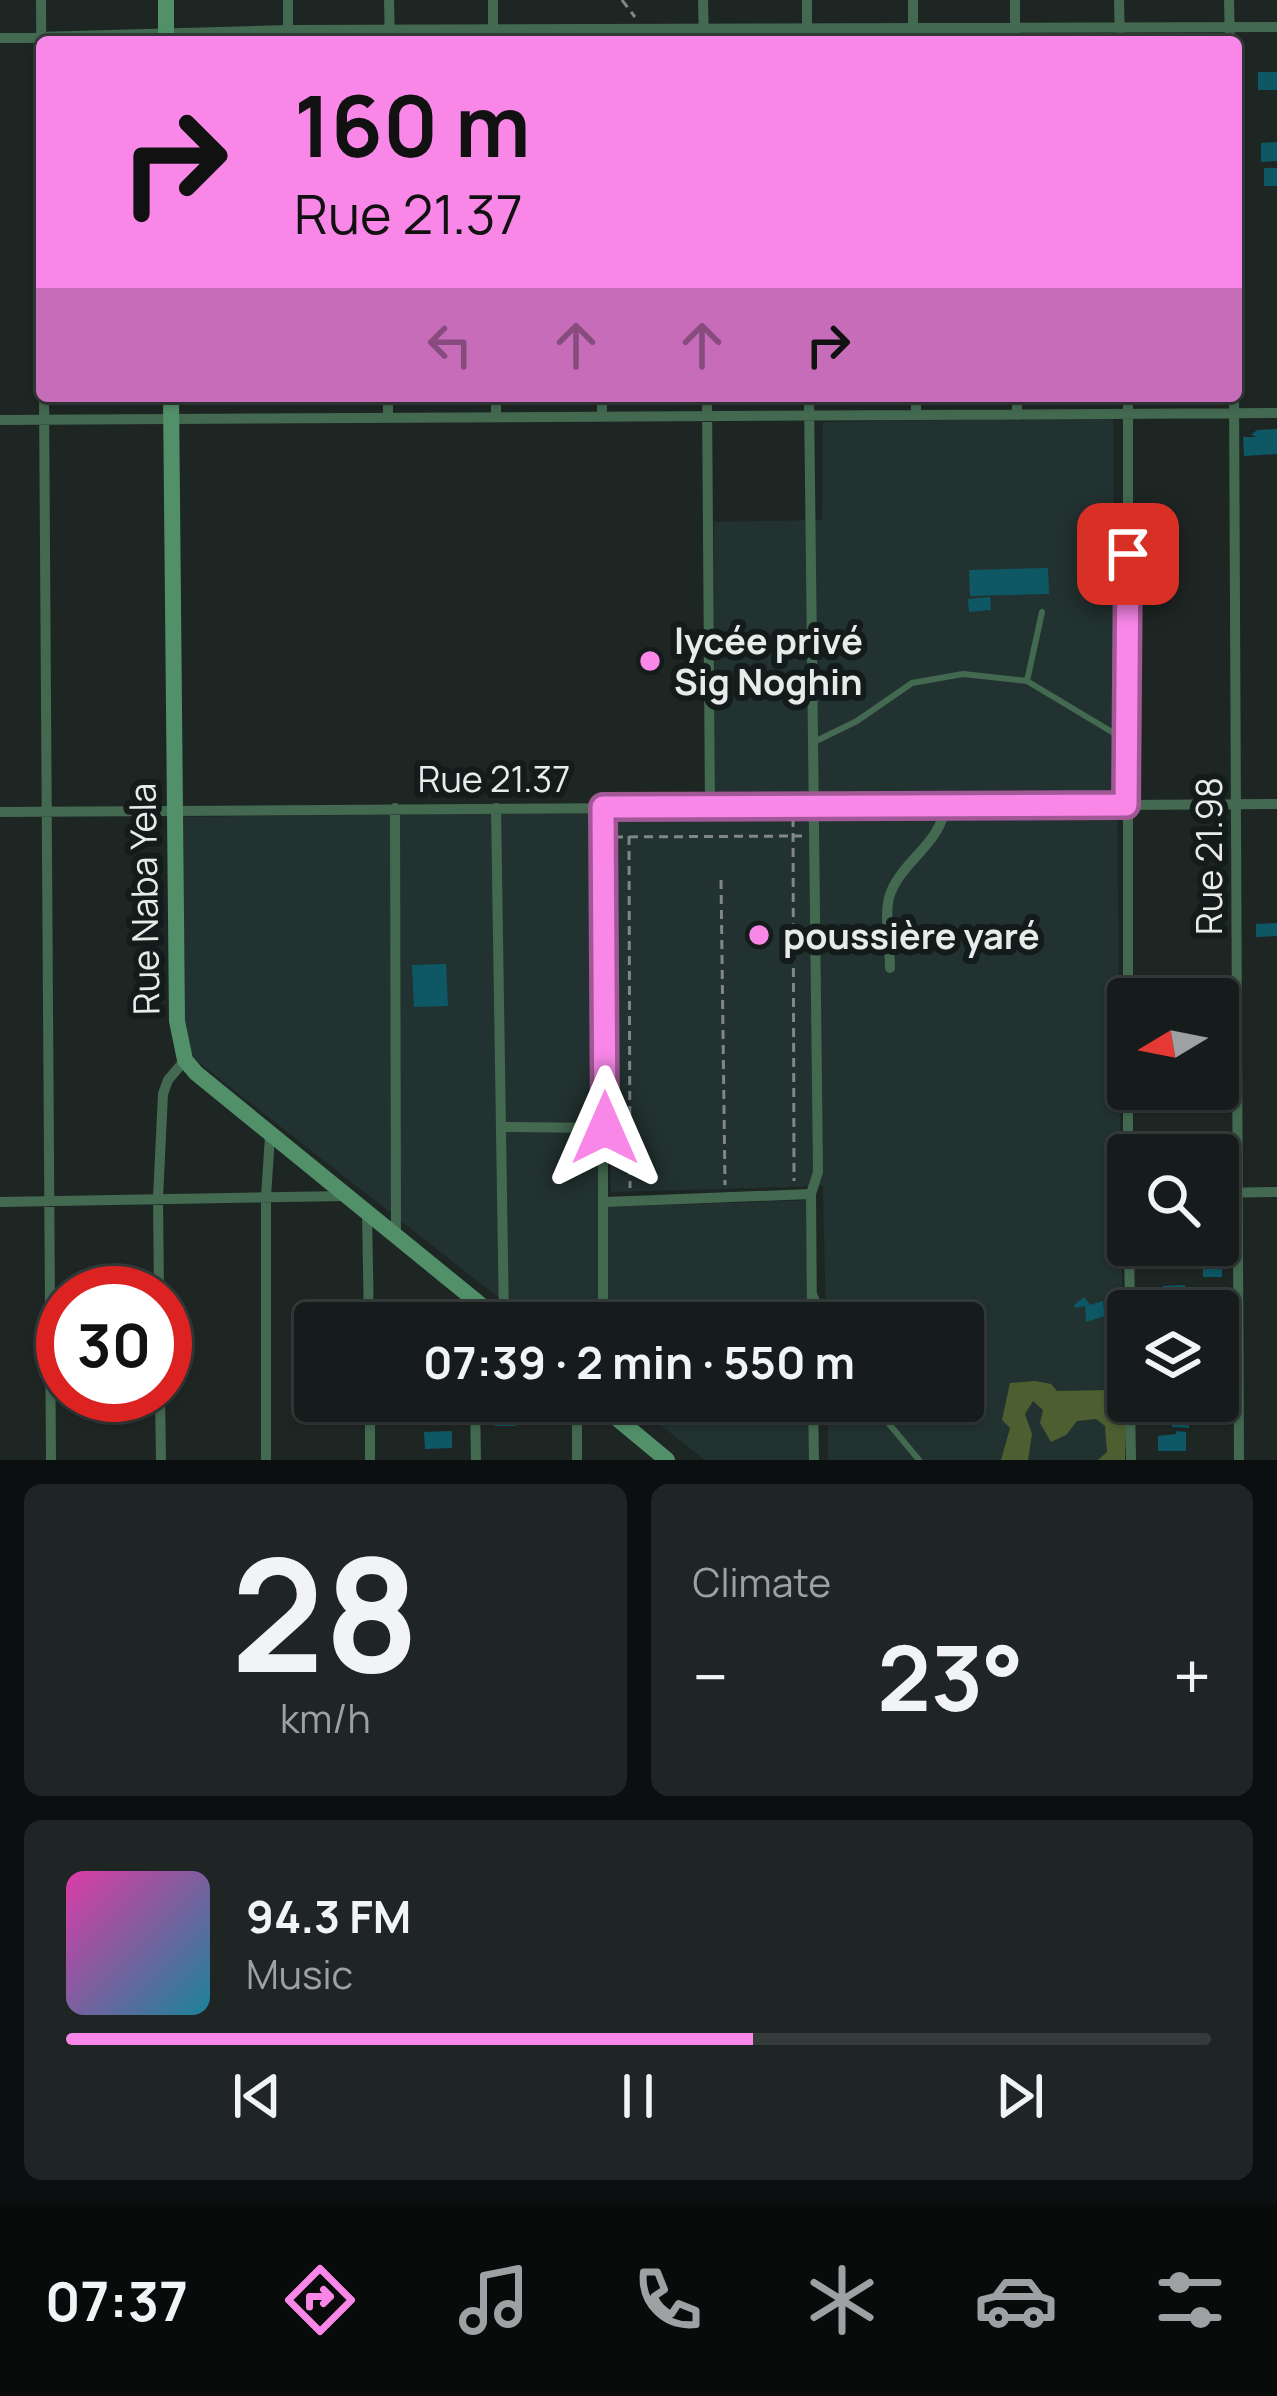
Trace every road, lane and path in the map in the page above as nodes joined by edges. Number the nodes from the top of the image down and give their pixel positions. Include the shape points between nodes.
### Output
1 (40, 0) edge
2 (166, 0) edge
3 (288, 0) edge
4 (389, 0) edge
5 (493, 0) edge
6 (622, 0) edge
7 (704, 0) edge
8 (807, 0) edge
9 (913, 0) edge
10 (1015, 0) edge
11 (1119, 0) edge
12 (1229, 0) edge
13 (1229, 27) junction
14 (1277, 27) edge
15 (643, 28) junction
16 (704, 28) junction
17 (913, 28) junction
18 (288, 30) junction
19 (1120, 35) edge
20 (41, 36) edge
21 (166, 36) edge
22 (183, 36) edge
23 (390, 36) edge
24 (493, 36) edge
25 (600, 36) edge
26 (704, 36) edge
27 (807, 36) edge
28 (913, 36) edge
29 (1015, 36) edge
30 (1230, 36) edge
31 (0, 38) edge
32 (36, 38) edge
33 (44, 402) edge
34 (172, 402) edge
35 (388, 402) edge
36 (496, 402) edge
37 (602, 402) edge
38 (707, 402) edge
39 (808, 402) edge
40 (916, 402) edge
41 (1017, 402) edge
42 (1128, 402) edge
43 (1234, 402) edge
44 (1234, 413) junction
45 (1277, 413) edge
46 (916, 415) junction
47 (1017, 415) junction
48 (1128, 415) junction
49 (602, 416) junction
50 (707, 416) junction
51 (809, 416) junction
52 (172, 417) junction
53 (388, 417) junction
54 (496, 417) junction
55 (44, 419) junction
56 (0, 420) edge
57 (1042, 612) dead end
58 (1027, 681) junction
59 (1126, 741) junction
60 (814, 742) junction
61 (1238, 804) junction
62 (1277, 804) edge
63 (1126, 805) junction
64 (816, 806) junction
65 (945, 806) junction
66 (603, 807) junction
67 (710, 807) junction
68 (793, 807) junction
69 (395, 808) junction
70 (496, 808) junction
71 (176, 809) junction
72 (0, 812) edge
73 (47, 812) junction
74 (629, 836) junction
75 (793, 836) junction
76 (816, 836) junction
77 (603, 837) junction
78 (721, 880) dead end
79 (890, 968) dead end
80 (185, 1060) junction
81 (502, 1127) junction
82 (605, 1128) junction
83 (1128, 1134) edge
84 (1239, 1134) edge
85 (271, 1136) junction
86 (1277, 1192) edge
87 (1239, 1193) edge
88 (794, 1194) junction
89 (811, 1194) junction
90 (350, 1196) junction
91 (266, 1197) junction
92 (725, 1197) junction
93 (158, 1198) junction
94 (630, 1201) junction
95 (0, 1202) edge
96 (46, 1202) junction
97 (605, 1202) junction
98 (367, 1213) junction
99 (396, 1238) junction
100 (159, 1266) edge
101 (1239, 1266) edge
102 (812, 1289) junction
103 (473, 1298) junction
104 (369, 1302) edge
105 (473, 1302) edge
106 (478, 1302) edge
107 (504, 1302) edge
108 (603, 1302) edge
109 (812, 1302) edge
110 (818, 1302) edge
111 (160, 1422) edge
112 (370, 1422) edge
113 (475, 1422) edge
114 (577, 1422) edge
115 (622, 1422) edge
116 (813, 1422) edge
117 (887, 1422) edge
118 (1130, 1422) edge
119 (51, 1460) edge
120 (161, 1460) edge
121 (266, 1460) edge
122 (370, 1460) edge
123 (476, 1460) edge
124 (577, 1460) edge
125 (667, 1460) edge
126 (814, 1460) edge
127 (919, 1460) edge
128 (1131, 1460) edge
129 (1239, 1460) edge

1 - 20 street
2 - 21 street
3 - 18 street
4 - 23 street
5 - 24 street
6 - 15 path
7 - 16 street
8 - 27 street
9 - 17 street
10 - 29 street
11 - 19 street
12 - 13 street
13 - 14 street
13 - 19 street
13 - 30 street
15 - 16 street
15 - 25 street
16 - 26 street
16 - 27 street
17 - 27 street
17 - 28 street
17 - 29 street
18 - 22 street
18 - 23 street
19 - 29 street
23 - 24 street
24 - 25 street
31 - 32 street
33 - 55 street
34 - 52 street, Rue Naba Yela
35 - 53 street
36 - 54 street
37 - 49 street
38 - 50 street
39 - 51 street
40 - 46 street
41 - 47 street
42 - 48 street
43 - 44 street, Rue 21.98
44 - 45 street
44 - 48 street
44 - 61 street, Rue 21.98
46 - 47 street
46 - 51 street
47 - 48 street
48 - 59 street
49 - 50 street
49 - 54 street
50 - 51 street
50 - 67 street
51 - 60 street
52 - 53 street
52 - 55 street
52 - 71 street, Rue Naba Yela
53 - 54 street
55 - 56 street
55 - 73 street
57 - 58 lane
58 - 59 lane
58 - 60 lane via 963,674 911,683
59 - 63 street
60 - 64 street
61 - 62 street, Rue 21.37
61 - 63 street, Rue 21.37
61 - 84 street, Rue 21.98
63 - 65 street, Rue 21.37
63 - 83 street
64 - 65 street, Rue 21.37
64 - 68 street, Rue 21.37
64 - 76 street
65 - 79 street via 931,842 889,898
66 - 67 street, Rue 21.37
66 - 70 street, Rue 21.37
66 - 77 street
67 - 68 street, Rue 21.37
68 - 75 path
69 - 70 street, Rue 21.37
69 - 71 street, Rue 21.37
69 - 99 street
70 - 81 street
71 - 73 street, Rue 21.37
71 - 80 street, Rue Naba Yela via 177,1021
72 - 73 street, Rue 21.37
73 - 96 street
74 - 75 path
74 - 77 path
74 - 94 path
75 - 76 path
75 - 88 path
76 - 89 street via 818,1172
77 - 82 street
78 - 92 path
80 - 85 street, Rue Naba Yela
80 - 93 street via 163,1094
81 - 82 street
81 - 107 street
82 - 97 street
85 - 90 street, Rue Naba Yela
85 - 91 street
86 - 87 street
88 - 89 street
88 - 92 street
89 - 102 street
90 - 91 street
90 - 98 street, Rue Naba Yela
91 - 93 street
91 - 121 street
92 - 94 street
93 - 96 street
93 - 100 street
94 - 97 street
95 - 96 street
96 - 119 street
97 - 108 street
98 - 99 street, Rue Naba Yela
98 - 104 street
99 - 103 street, Rue Naba Yela
101 - 129 street, Rue 21.98
102 - 109 street
102 - 110 lane
103 - 105 street
103 - 106 street, Rue Naba Yela
111 - 120 street
112 - 122 street
113 - 123 street
114 - 124 street
115 - 125 street
116 - 126 street
117 - 127 lane
118 - 128 street

